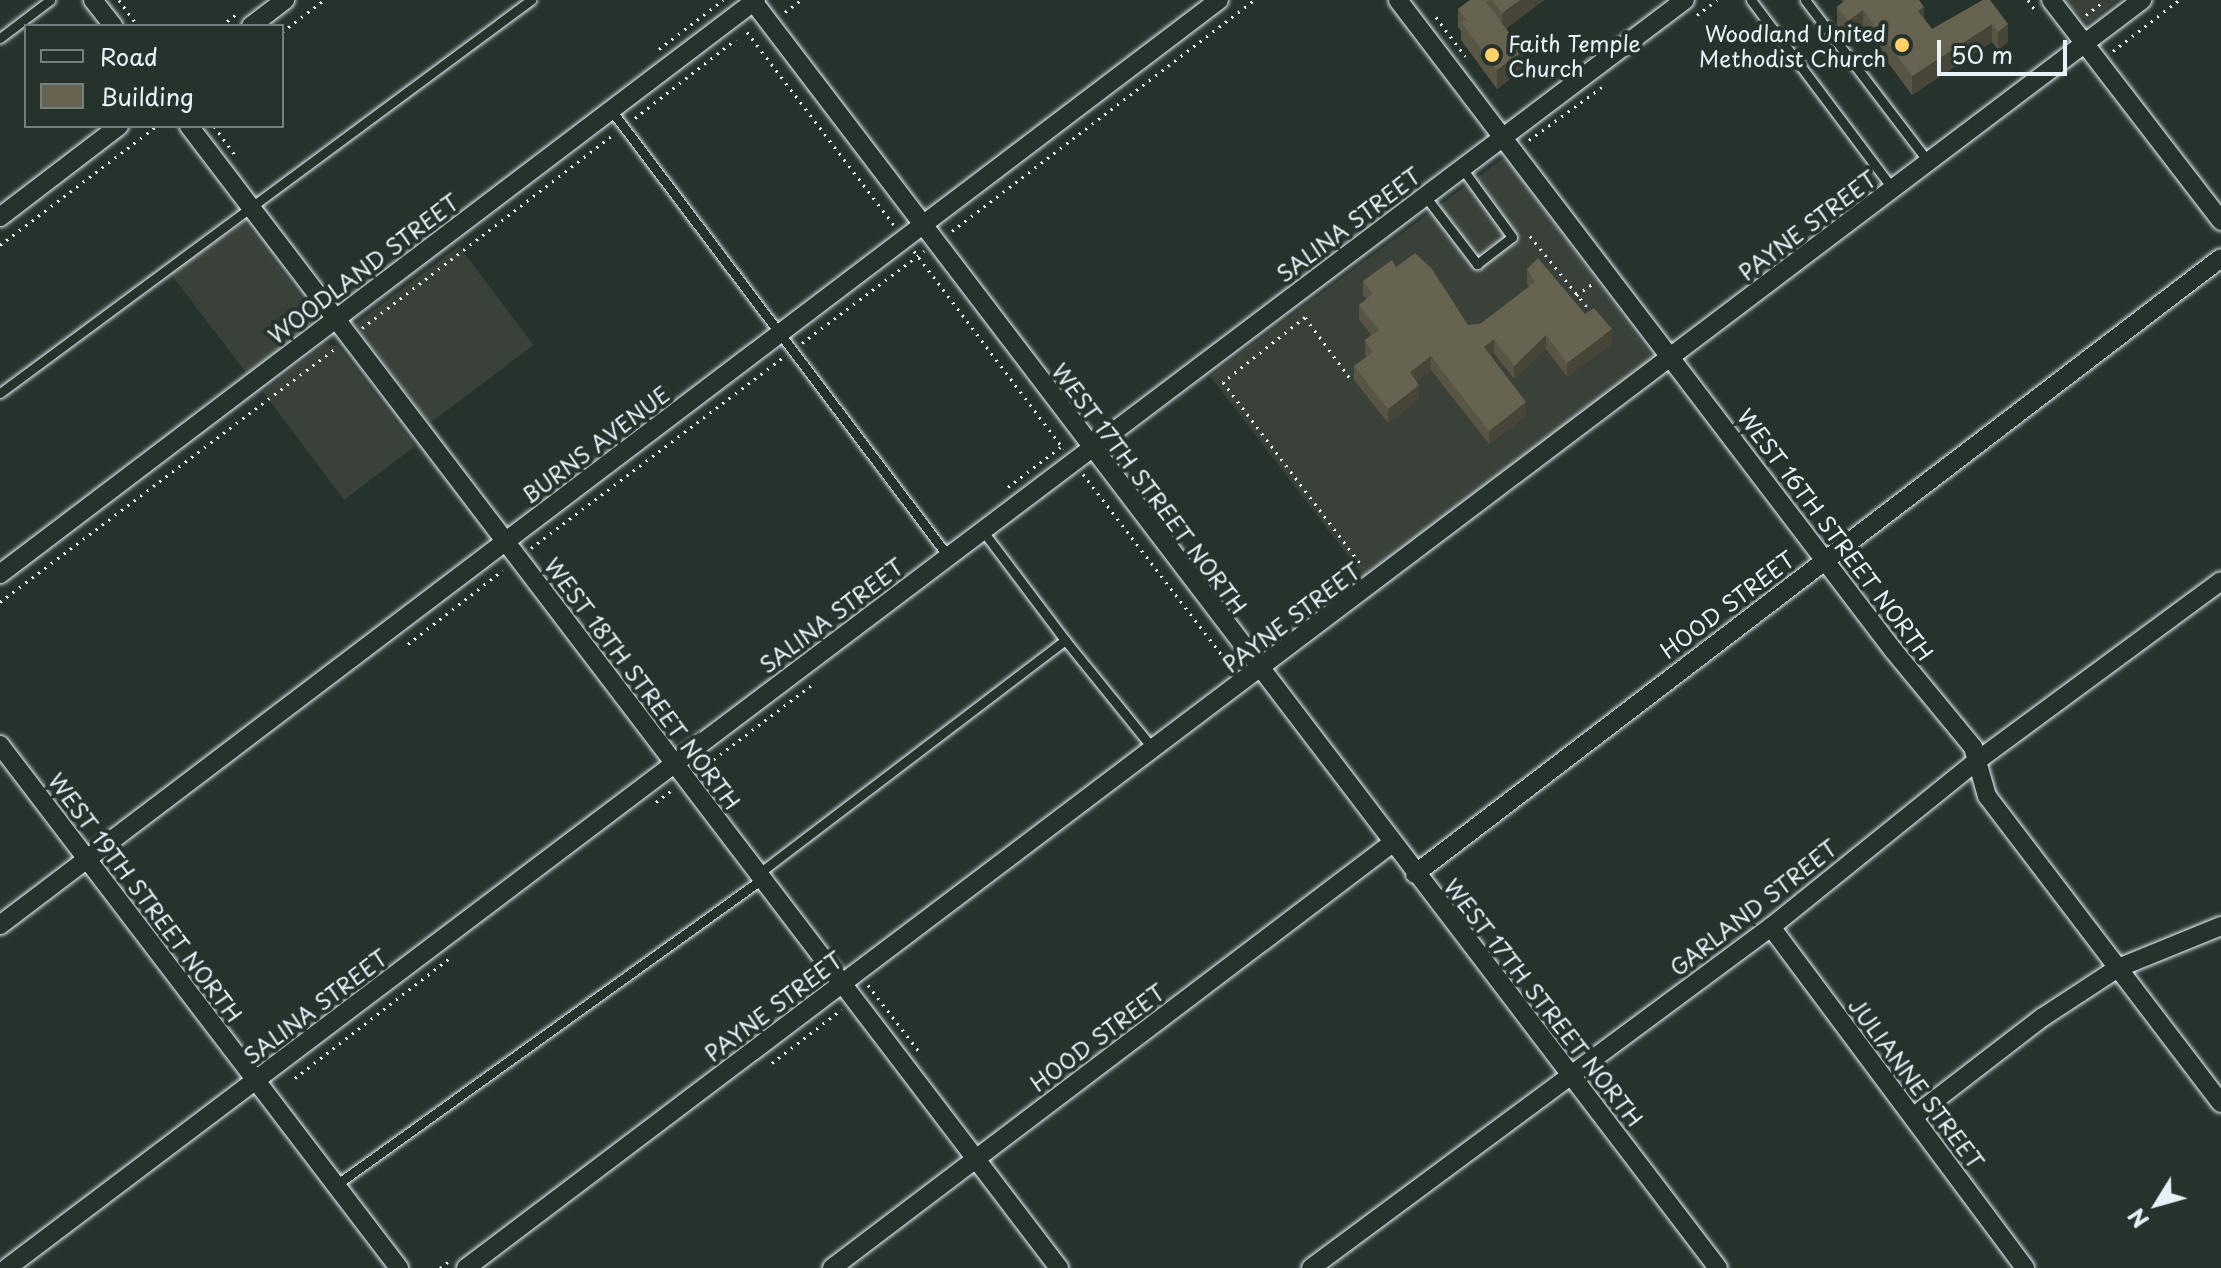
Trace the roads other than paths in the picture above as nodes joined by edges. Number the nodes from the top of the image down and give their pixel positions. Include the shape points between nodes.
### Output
1 (50, 0) edge
2 (93, 0) edge
3 (285, 0) edge
4 (531, 0) edge
5 (1219, 0) edge
6 (1398, 0) edge
7 (1685, 0) edge
8 (1751, 0) edge
9 (1805, 0) edge
10 (2051, 0) edge
11 (2142, 0) edge
12 (754, 1) edge
13 (111, 24) edge
14 (254, 24) edge
15 (0, 38) edge
16 (2084, 44) junction
17 (611, 110) junction
18 (116, 128) edge
19 (191, 128) edge
20 (1502, 136) junction
21 (1929, 163) junction
22 (1461, 167) junction
23 (1894, 189) junction
24 (1425, 196) junction
25 (250, 206) junction
26 (0, 217) edge
27 (2221, 221) edge
28 (921, 227) junction
29 (2221, 258) edge
30 (336, 319) junction
31 (780, 334) junction
32 (1672, 359) junction
33 (0, 393) edge
34 (1089, 448) junction
35 (982, 530) junction
36 (506, 542) junction
37 (948, 556) junction
38 (1825, 560) junction
39 (0, 574) edge
40 (2221, 581) edge
41 (1065, 640) junction
42 (1259, 671) junction
43 (0, 745) edge
44 (1154, 750) junction
45 (1977, 761) junction
46 (674, 763) junction
47 (1391, 844) junction
48 (87, 859) junction
49 (1415, 874) junction
50 (760, 876) junction
51 (0, 925) edge
52 (2221, 926) edge
53 (1771, 927) junction
54 (2118, 968) junction
55 (842, 984) junction
56 (1570, 1075) junction
57 (2212, 1079) edge
58 (257, 1080) junction
59 (2221, 1103) edge
60 (1913, 1117) junction
61 (976, 1159) junction
62 (336, 1185) junction
63 (7, 1268) edge
64 (399, 1268) edge
65 (466, 1268) edge
66 (832, 1268) edge
67 (1059, 1268) edge
68 (1311, 1268) edge
69 (1718, 1268) edge
70 (2025, 1268) edge

1 - 15 lane
2 - 13 street
3 - 14 street
4 - 25 lane
5 - 28 street, BURNS AVENUE
6 - 20 street, WEST 16TH STREET NORTH
7 - 20 street, SALINA STREET
8 - 23 lane
9 - 21 lane
10 - 16 street
11 - 16 street, PAYNE STREET
12 - 17 street, WOODLAND STREET
12 - 28 street, WEST 17TH STREET NORTH
16 - 21 street, PAYNE STREET
16 - 27 street
17 - 30 street, WOODLAND STREET
17 - 31 lane
18 - 26 street
19 - 25 street, WEST 18TH STREET NORTH
20 - 22 street, SALINA STREET
20 - 32 street, WEST 16TH STREET NORTH
21 - 23 street, PAYNE STREET
22 - 24 street, SALINA STREET
22 - 24 lane via 1512,237 1477,264
23 - 32 street, PAYNE STREET
24 - 34 street, SALINA STREET
25 - 30 street, WEST 18TH STREET NORTH
25 - 33 lane
28 - 31 street, BURNS AVENUE
28 - 34 street, WEST 17TH STREET NORTH via 942,238
29 - 38 street, HOOD STREET
30 - 36 street, WEST 18TH STREET NORTH
30 - 39 street, WOODLAND STREET
31 - 36 street, BURNS AVENUE
31 - 37 lane
32 - 38 street, WEST 16TH STREET NORTH
32 - 42 street, PAYNE STREET
34 - 35 street, SALINA STREET
34 - 42 street, WEST 17TH STREET NORTH
35 - 37 street, SALINA STREET
35 - 41 lane
36 - 46 street, WEST 18TH STREET NORTH
36 - 48 street, BURNS AVENUE
37 - 46 street, SALINA STREET
38 - 45 street, WEST 16TH STREET NORTH via 1973,747
38 - 49 street, HOOD STREET
40 - 45 street, GARLAND STREET
41 - 44 lane
41 - 50 lane
42 - 44 street, PAYNE STREET
42 - 47 street, WEST 17TH STREET NORTH
43 - 48 street, WEST 19TH STREET NORTH
44 - 55 street, PAYNE STREET
45 - 53 street, GARLAND STREET
45 - 54 street, WEST 16TH STREET NORTH via 1987,796
46 - 50 street, WEST 18TH STREET NORTH
46 - 58 street, SALINA STREET
47 - 49 street, WEST 17TH STREET NORTH
47 - 61 street, HOOD STREET
48 - 51 street, BURNS AVENUE
48 - 58 street, WEST 19TH STREET NORTH
49 - 56 street, WEST 17TH STREET NORTH
50 - 55 street, WEST 18TH STREET NORTH
50 - 62 lane
52 - 54 street
53 - 56 street, GARLAND STREET
53 - 60 street, JULIANNE STREET
54 - 57 street, WEST 16TH STREET NORTH
54 - 60 street via 2043,1017
55 - 61 street, WEST 18TH STREET NORTH
55 - 65 street, PAYNE STREET
56 - 68 street, GARLAND STREET
56 - 69 street, WEST 17TH STREET NORTH
57 - 59 street, WEST 16TH STREET NORTH
58 - 62 street, WEST 19TH STREET NORTH
58 - 63 street, SALINA STREET
60 - 70 street, JULIANNE STREET
61 - 66 street, HOOD STREET
61 - 67 street, WEST 18TH STREET NORTH
62 - 64 street, WEST 19TH STREET NORTH

